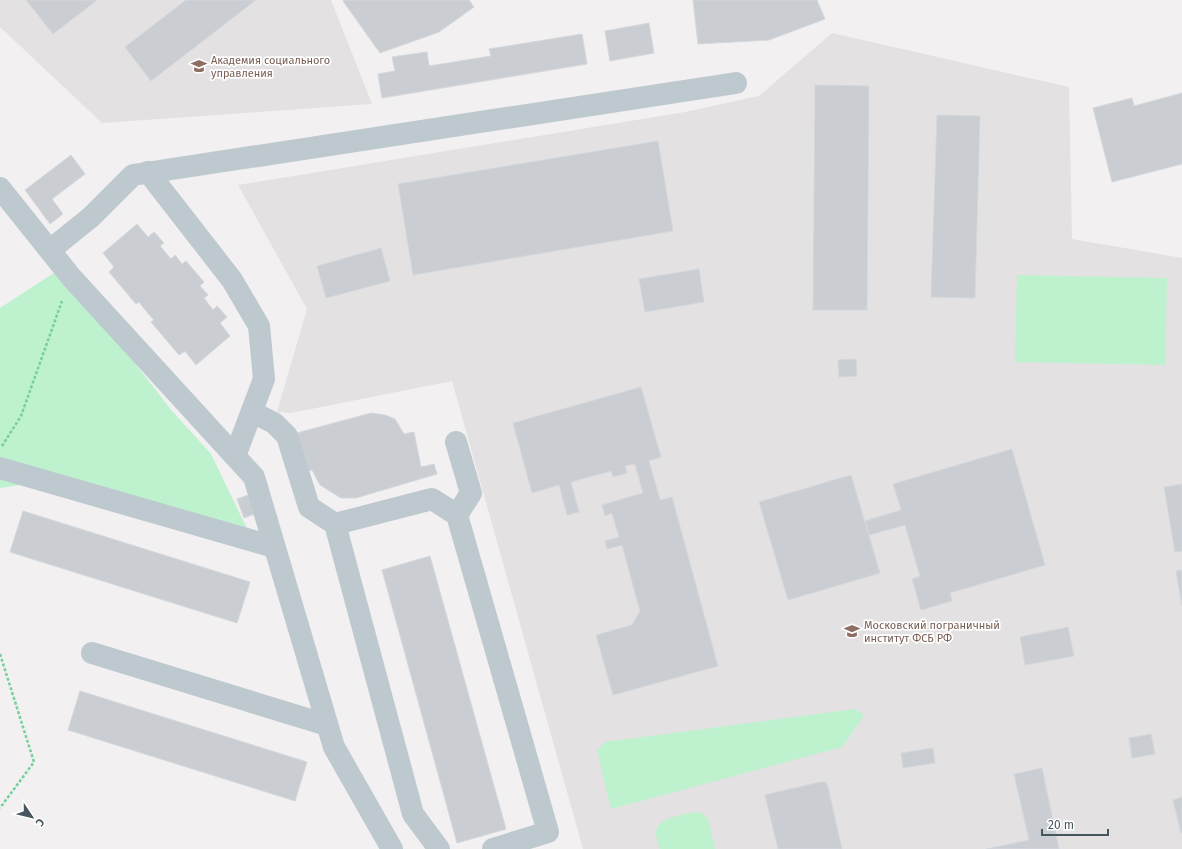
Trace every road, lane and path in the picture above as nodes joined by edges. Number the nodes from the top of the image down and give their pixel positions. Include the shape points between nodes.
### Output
1 (736, 83) dead end
2 (148, 172) junction
3 (0, 188) edge
4 (50, 250) junction
5 (71, 277) junction
6 (252, 412) junction
7 (456, 442) dead end
8 (0, 450) edge
9 (235, 456) junction
10 (0, 468) edge
11 (457, 515) junction
12 (335, 524) junction
13 (274, 547) junction
14 (92, 652) dead end
15 (0, 654) edge
16 (327, 724) junction
17 (0, 808) edge
18 (386, 846) edge
19 (438, 849) edge
20 (493, 849) edge

1 - 2 lane
2 - 4 lane via 133,175 91,217
2 - 6 lane via 232,280 259,326 264,379
3 - 4 lane
4 - 5 lane
5 - 8 path via 21,416
5 - 9 lane
6 - 9 lane
6 - 12 lane via 274,423 287,436 310,507
7 - 11 lane via 471,493
9 - 13 lane via 254,477
10 - 13 lane
11 - 12 lane via 432,499
11 - 20 lane via 548,832
12 - 19 lane via 413,814
13 - 16 lane
14 - 16 lane
15 - 17 path via 34,762
16 - 18 lane via 334,747

